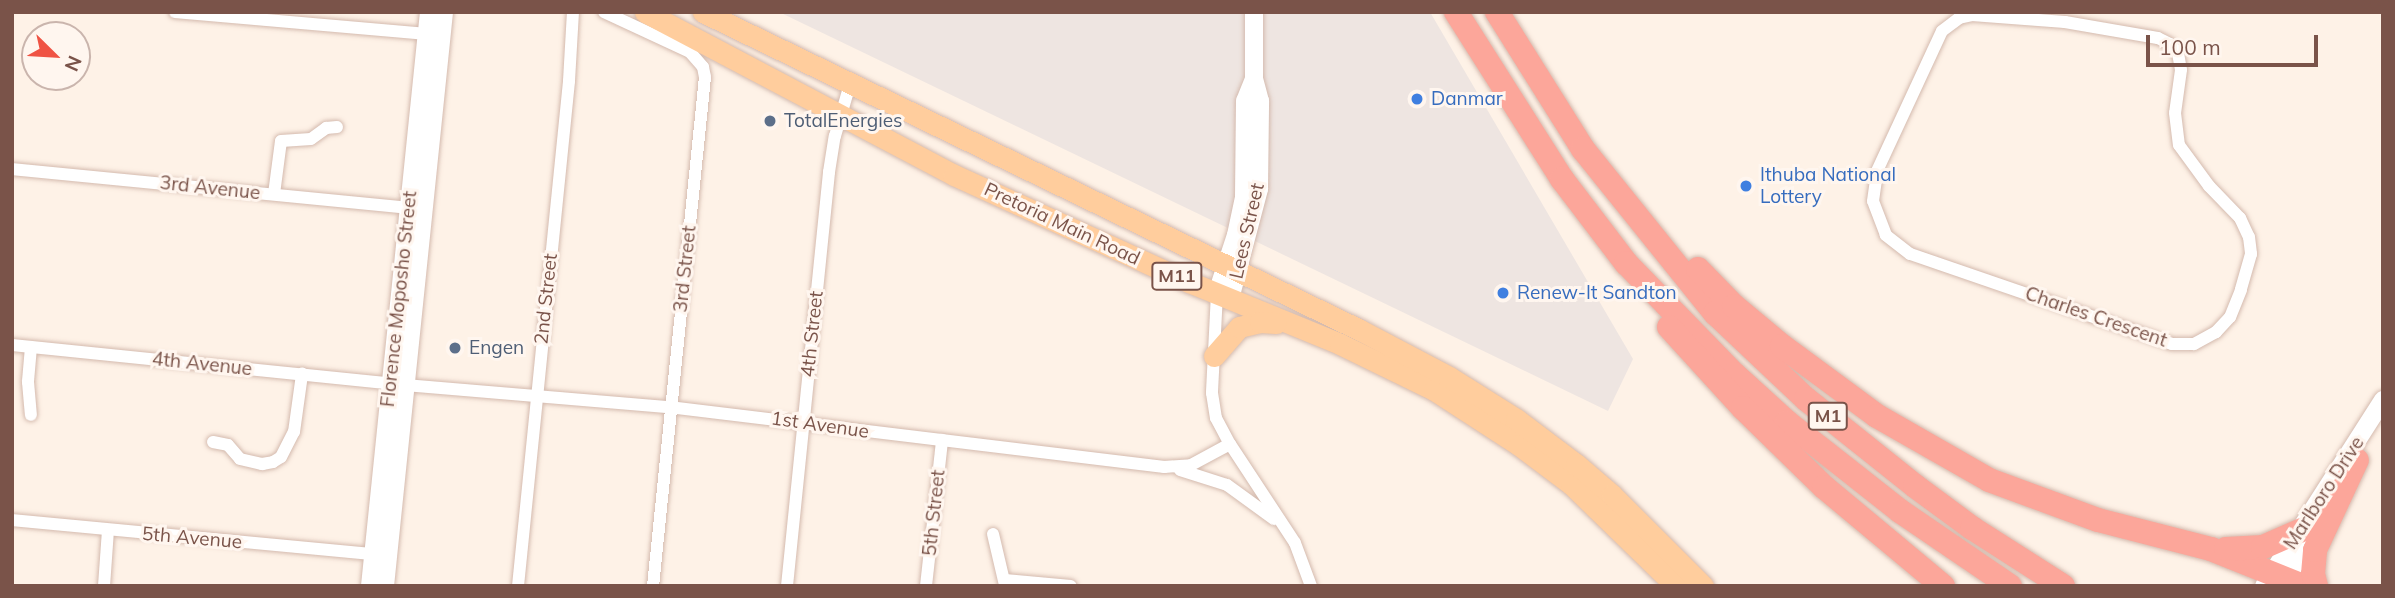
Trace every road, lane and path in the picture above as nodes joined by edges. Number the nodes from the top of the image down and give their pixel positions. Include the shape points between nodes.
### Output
1 (174, 12) edge
2 (429, 12) edge
3 (444, 12) edge
4 (573, 12) edge
5 (604, 12) edge
6 (645, 12) edge
7 (703, 12) edge
8 (1456, 12) edge
9 (1497, 12) edge
10 (2052, 12) edge
11 (2014, 14) edge
12 (1254, 15) edge
13 (2065, 22) junction
14 (427, 34) junction
15 (850, 84) junction
16 (841, 113) junction
17 (337, 127) dead end
18 (12, 169) edge
19 (274, 194) junction
20 (1628, 206) junction
21 (409, 208) junction
22 (1626, 263) junction
23 (1232, 269) junction
24 (1222, 302) junction
25 (1292, 325) junction
26 (12, 345) edge
27 (30, 347) junction
28 (1214, 356) junction
29 (302, 374) junction
30 (398, 384) junction
31 (536, 397) junction
32 (2383, 400) edge
33 (669, 407) junction
34 (31, 415) dead end
35 (2383, 419) edge
36 (803, 422) junction
37 (942, 440) junction
38 (213, 442) dead end
39 (1230, 444) junction
40 (2357, 460) junction
41 (1164, 467) junction
42 (12, 520) edge
43 (108, 530) junction
44 (2302, 530) junction
45 (1287, 531) junction
46 (993, 534) dead end
47 (2211, 549) junction
48 (373, 554) junction
49 (2281, 582) edge
50 (1005, 583) edge
51 (104, 586) edge
52 (370, 586) edge
53 (385, 586) edge
54 (518, 586) edge
55 (653, 586) edge
56 (787, 586) edge
57 (926, 586) edge
58 (1071, 586) edge
59 (1311, 586) edge
60 (1676, 586) edge
61 (1703, 586) edge
62 (1943, 586) edge
63 (2010, 586) edge
64 (2063, 586) edge
65 (2316, 586) edge

1 - 14 street
2 - 14 street, Florence Moposho Street
3 - 30 street, Florence Moposho Street
4 - 31 street, 2nd Street
5 - 33 street, 3rd Street via 691,52 705,77
6 - 16 main road, Pretoria Main Road / M11
7 - 15 main road, Pretoria Main Road / M11
8 - 22 highway, M1 via 1554,168
9 - 20 highway, M1 via 1583,149
10 - 13 street, Charles Crescent
11 - 13 street, Charles Crescent
11 - 13 street, Charles Crescent via 1959,18 1937,40 1877,171 1872,194 1881,228 1909,254 2164,342 2194,344 2216,332 2230,317 2250,246 2240,218 2179,145 2175,113 2181,70 2178,53 2158,38
12 - 23 street, Lees Street via 1254,79 1260,101 1259,188
14 - 21 street, Florence Moposho Street
15 - 16 street, 4th Street
15 - 23 main road, Pretoria Main Road / M11
16 - 24 main road, Pretoria Main Road / M11 via 954,175
16 - 36 street, 4th Street via 829,172
17 - 19 street via 322,130 311,139 281,141
18 - 19 street, 3rd Avenue
19 - 21 street, 3rd Avenue
20 - 47 highway via 1649,217 1734,306 1782,346 1928,448 1989,480 2050,504
20 - 64 highway, M1 via 1715,313 1806,399 1944,507
21 - 30 street, Florence Moposho Street
22 - 62 highway via 1657,313 1743,408 1824,487
22 - 63 highway, M1 via 1787,422 1900,511
23 - 24 street, Lees Street
23 - 61 main road, Pretoria Main Road / M11 via 1450,377 1504,411 1612,495
24 - 25 main road, Pretoria Main Road / M11
24 - 28 street
25 - 28 main road via 1260,322 1239,327
25 - 60 main road, Pretoria Main Road / M11 via 1434,390 1481,418 1581,493
26 - 27 street, 4th Avenue
27 - 29 street, 4th Avenue
27 - 34 street
28 - 39 street via 1213,406
29 - 30 street, 4th Avenue
29 - 38 street via 294,432 281,457 262,464 240,459 228,445
30 - 31 street, 1st Avenue
30 - 48 street, Florence Moposho Street
30 - 53 street, Florence Moposho Street
31 - 33 street, 1st Avenue
31 - 54 street, 2nd Street
32 - 44 street, Marlboro Drive
33 - 36 street, 1st Avenue
33 - 55 street, 3rd Street
35 - 40 street, Marlboro Drive
36 - 37 street, 1st Avenue
36 - 56 street, 4th Street
37 - 41 street, 1st Avenue
37 - 57 street, 5th Street
39 - 41 street, 1st Avenue via 1191,465
39 - 45 street
40 - 49 street, Marlboro Drive
40 - 65 highway via 2315,550
41 - 45 street via 1227,485
42 - 43 street, 5th Avenue
43 - 48 street, 5th Avenue
43 - 51 street
44 - 47 highway via 2263,547
44 - 49 street, Marlboro Drive
45 - 59 street
46 - 50 street
47 - 49 highway
48 - 52 street, Florence Moposho Street
50 - 58 street

